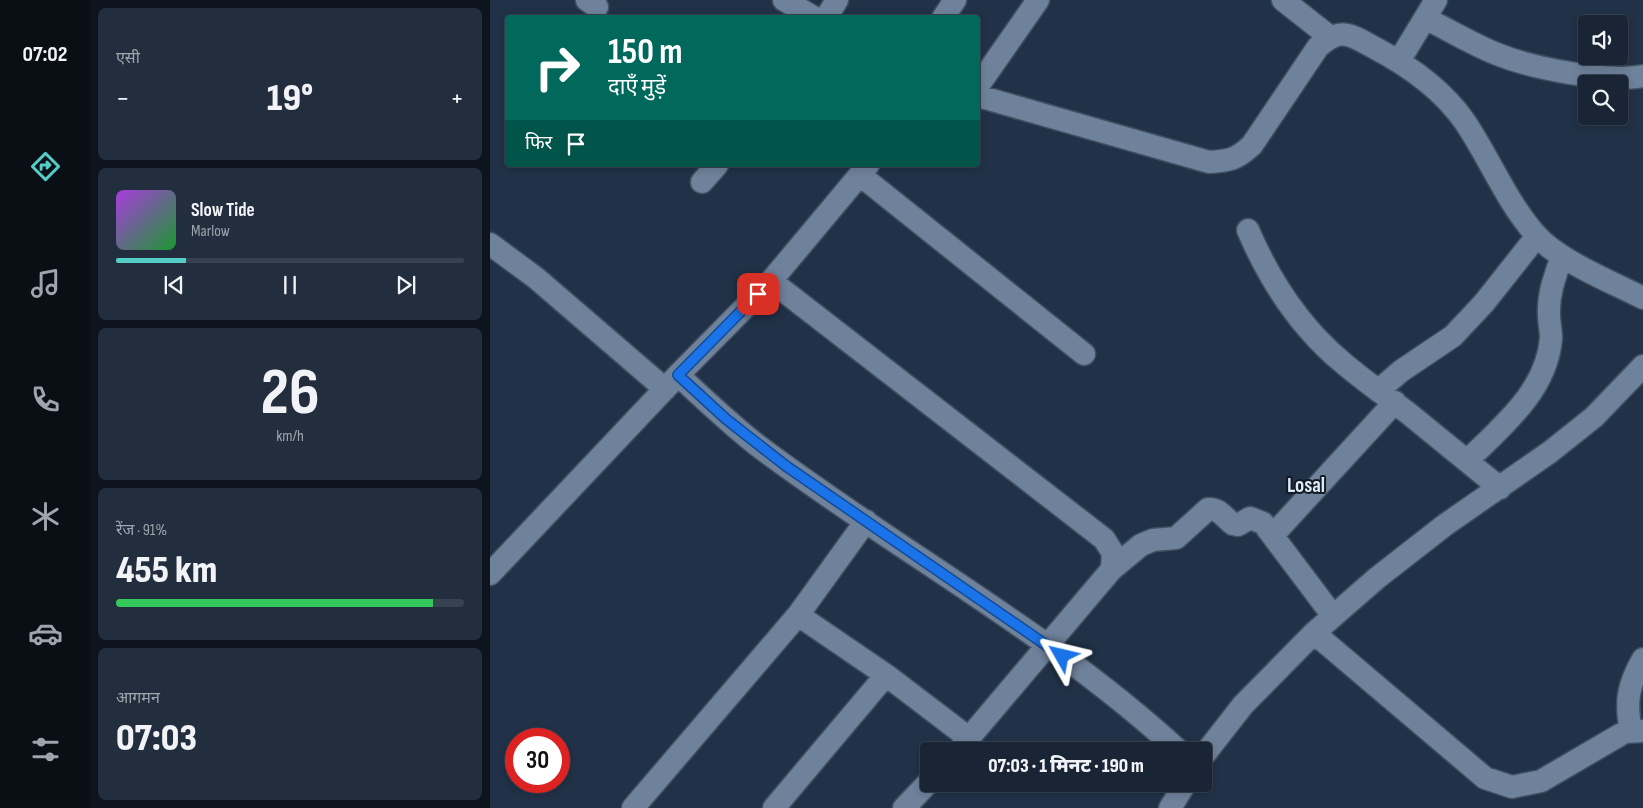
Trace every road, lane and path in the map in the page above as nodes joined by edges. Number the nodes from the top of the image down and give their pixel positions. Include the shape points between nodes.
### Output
1 (784, 0) edge
2 (837, 0) edge
3 (955, 0) edge
4 (1038, 0) edge
5 (1283, 0) edge
6 (1430, 9) edge
7 (810, 15) edge
8 (828, 15) edge
9 (945, 15) edge
10 (1330, 37) junction
11 (1399, 61) junction
12 (1643, 76) edge
13 (980, 83) edge
14 (980, 97) edge
15 (716, 167) edge
16 (864, 170) edge
17 (702, 182) dead end
18 (1248, 230) dead end
19 (1537, 236) junction
20 (490, 244) edge
21 (1562, 256) junction
22 (771, 281) junction
23 (1643, 298) edge
24 (1084, 354) dead end
25 (1643, 366) edge
26 (671, 382) junction
27 (1387, 396) junction
28 (1466, 460) junction
29 (1500, 488) junction
30 (866, 521) junction
31 (1273, 535) junction
32 (1112, 569) junction
33 (490, 574) edge
34 (798, 615) junction
35 (1333, 616) junction
36 (1314, 633) junction
37 (1047, 644) junction
38 (1643, 659) edge
39 (886, 675) junction
40 (1637, 731) edge
41 (961, 742) edge
42 (966, 742) edge
43 (1169, 742) edge
44 (1212, 746) edge
45 (920, 791) edge
46 (1180, 792) edge
47 (633, 808) edge
48 (774, 808) edge
49 (904, 808) edge
50 (1170, 808) edge

1 - 7 street
2 - 8 street
3 - 9 street
4 - 13 street
5 - 10 street
6 - 11 street
6 - 12 street via 1497,54 1530,64 1610,78
10 - 11 street via 1353,36
10 - 14 street via 1318,47 1252,146 1239,157 1225,161 1210,162
11 - 19 street via 1443,96 1465,121 1516,209
15 - 17 street
16 - 22 street
16 - 24 street
18 - 27 street via 1261,260 1309,328 1341,361
19 - 21 street
19 - 27 street via 1454,336 1401,371
20 - 26 street
21 - 23 street
21 - 28 street via 1550,287 1548,313 1551,338 1544,366 1531,395
22 - 26 street
22 - 32 street via 1104,539 1113,553
25 - 29 street via 1594,416
26 - 30 street
26 - 33 street
27 - 28 street
27 - 31 street
28 - 29 street
29 - 35 street via 1445,524
30 - 34 street
30 - 37 street
31 - 32 street via 1256,519 1233,524 1219,510 1208,509 1176,538 1153,540 1141,545
31 - 35 street
32 - 37 street
34 - 39 street
34 - 47 street
35 - 36 street
36 - 40 street via 1485,778 1512,787 1541,781 1625,732
36 - 44 street via 1243,705
37 - 42 street
37 - 43 street
38 - 40 street via 1628,694 1627,711
39 - 41 street
39 - 48 street
45 - 49 street
46 - 50 street

